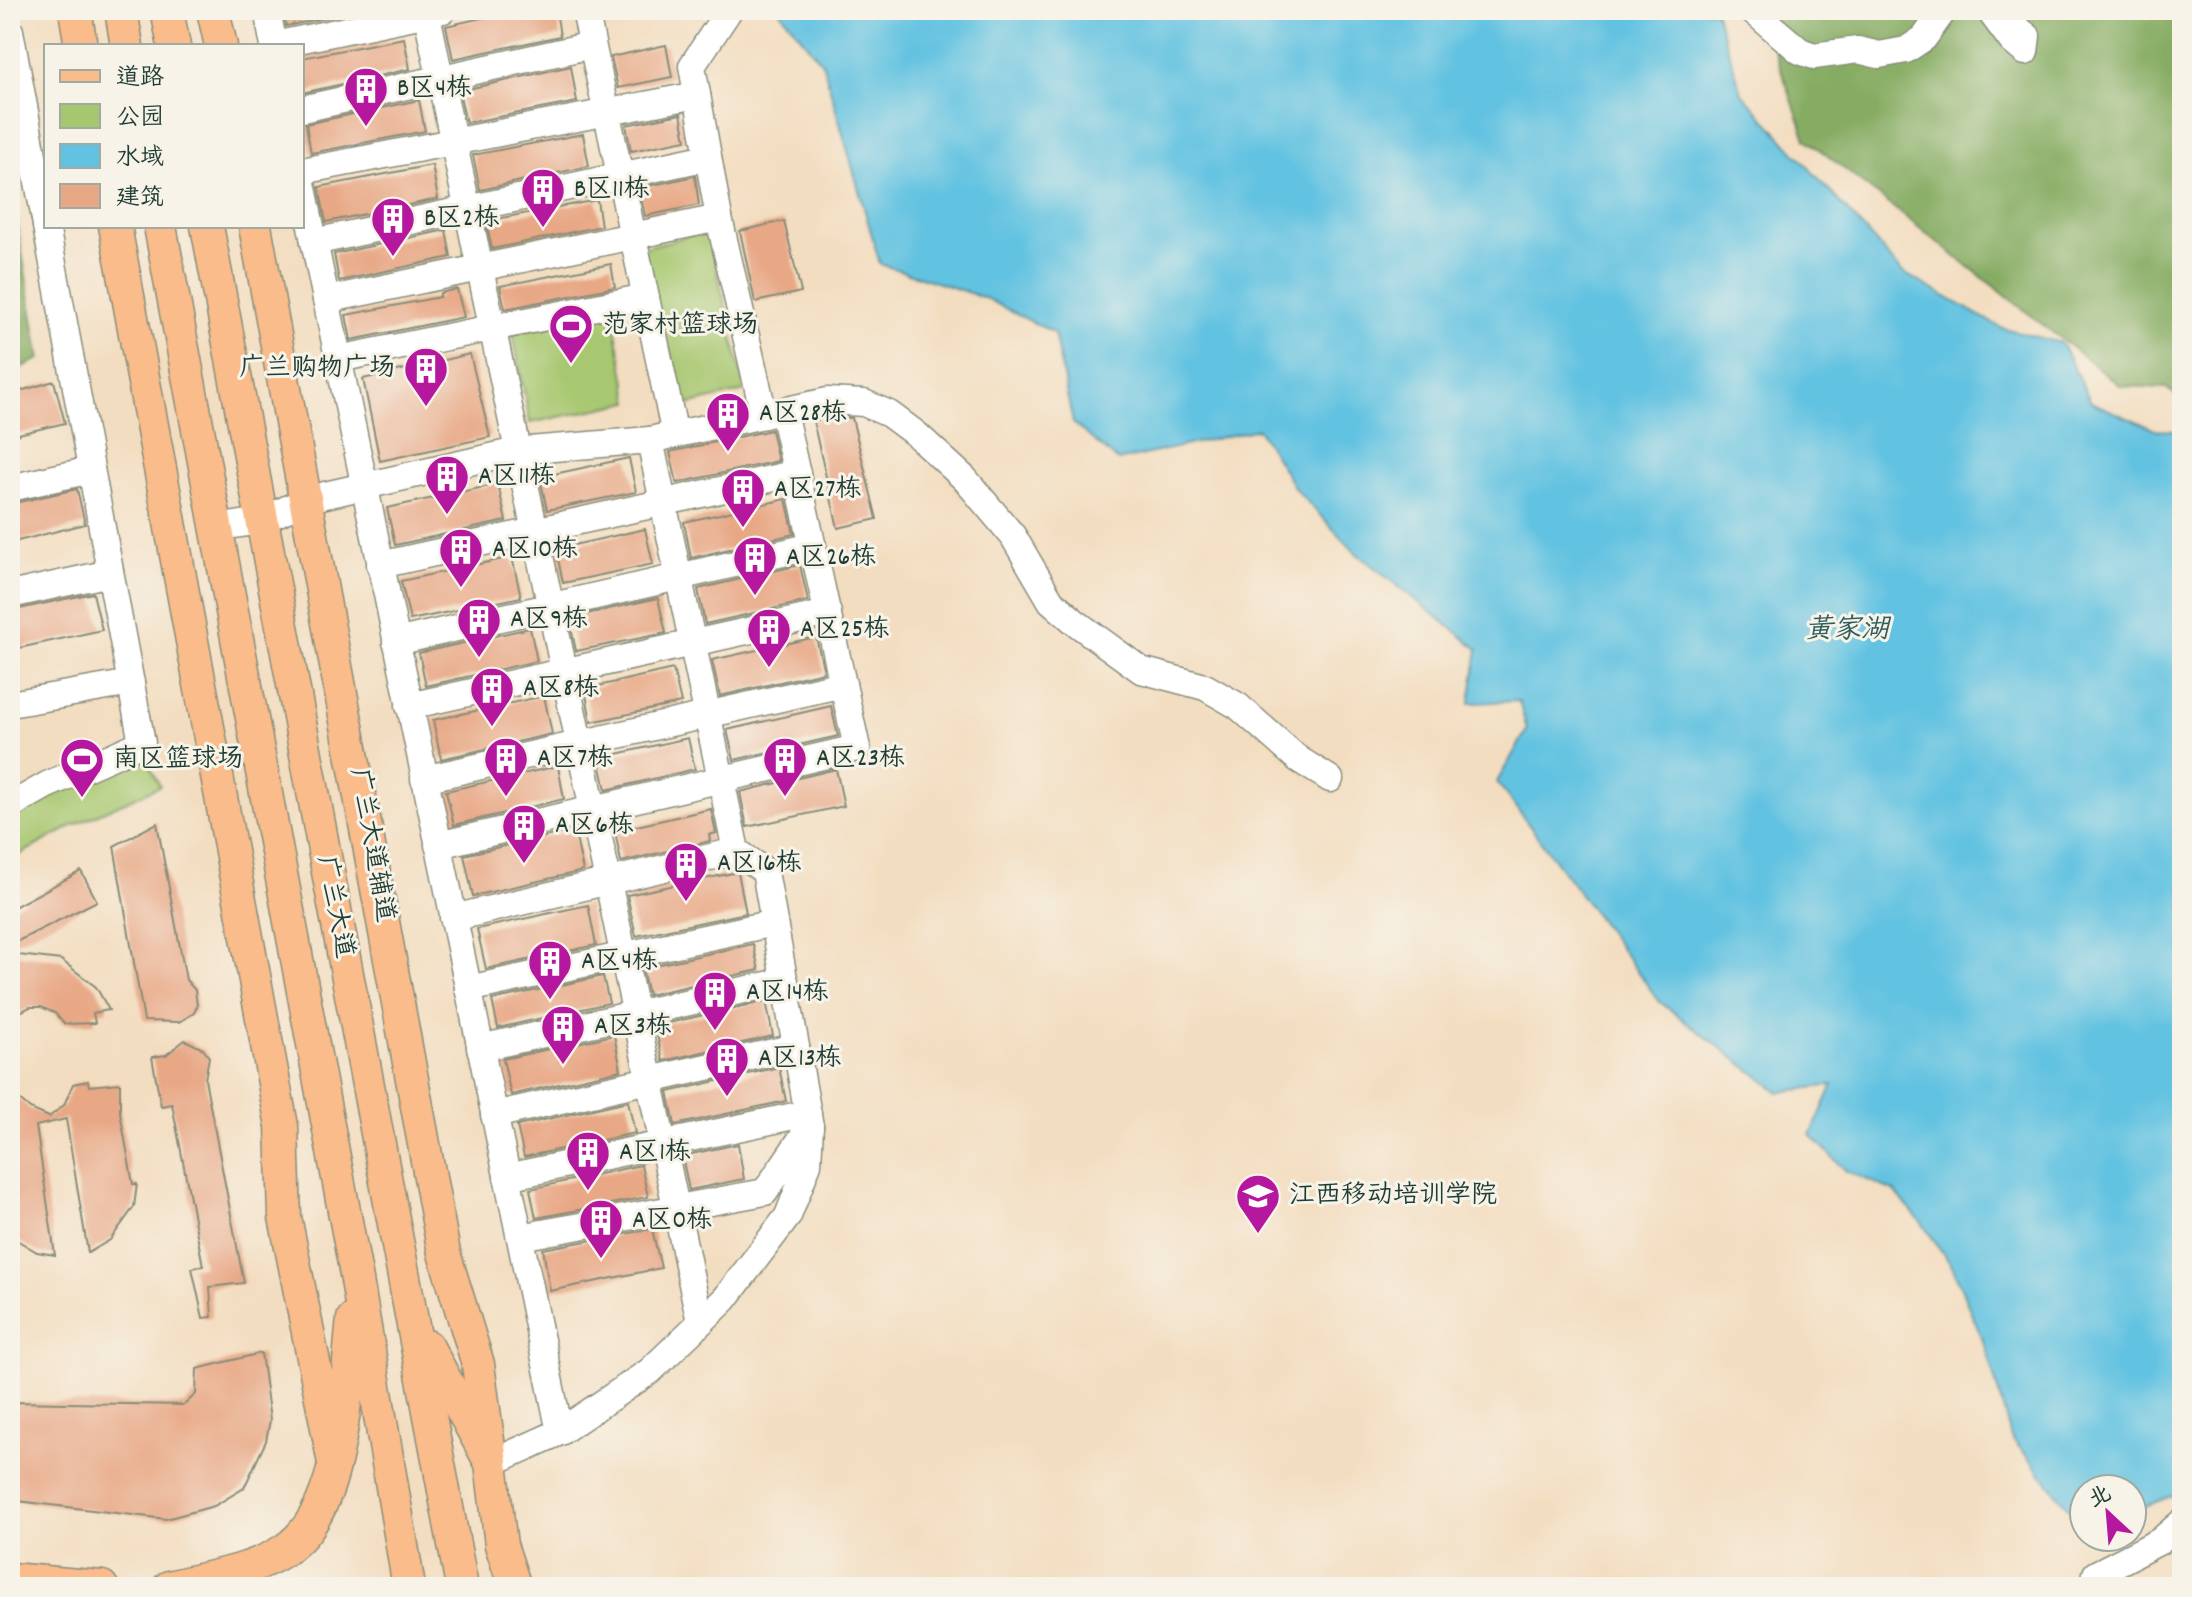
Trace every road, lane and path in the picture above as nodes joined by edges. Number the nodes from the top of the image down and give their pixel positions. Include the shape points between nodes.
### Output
1 (75, 10) edge
2 (121, 10) edge
3 (167, 10) edge
4 (213, 10) edge
5 (267, 10) edge
6 (585, 10) edge
7 (729, 10) edge
8 (1752, 10) edge
9 (1944, 10) edge
10 (1989, 10) edge
11 (2019, 10) edge
12 (432, 11) edge
13 (10, 31) edge
14 (81, 44) edge
15 (127, 44) edge
16 (174, 44) edge
17 (221, 44) edge
18 (274, 44) edge
19 (279, 44) edge
20 (592, 45) junction
21 (440, 78) junction
22 (697, 95) junction
23 (304, 109) edge
24 (606, 112) junction
25 (453, 142) junction
26 (708, 157) junction
27 (304, 171) edge
28 (620, 175) junction
29 (304, 193) edge
30 (467, 208) junction
31 (44, 214) edge
32 (719, 218) junction
33 (47, 228) edge
34 (115, 228) edge
35 (160, 228) edge
36 (207, 228) edge
37 (255, 228) edge
38 (633, 238) junction
39 (314, 242) junction
40 (479, 269) junction
41 (646, 297) junction
42 (326, 300) junction
43 (492, 328) junction
44 (338, 359) junction
45 (774, 413) junction
46 (662, 438) junction
47 (517, 451) junction
48 (91, 470) junction
49 (797, 473) junction
50 (363, 486) junction
51 (10, 488) edge
52 (308, 499) junction
53 (663, 503) junction
54 (261, 521) junction
55 (215, 528) junction
56 (534, 531) junction
57 (813, 546) junction
58 (380, 565) junction
59 (110, 573) junction
60 (679, 577) junction
61 (10, 595) edge
62 (550, 607) junction
63 (828, 613) junction
64 (396, 642) junction
65 (693, 643) junction
66 (563, 672) junction
67 (131, 683) junction
68 (843, 684) junction
69 (10, 704) edge
70 (409, 706) junction
71 (708, 715) junction
72 (579, 744) junction
73 (424, 779) junction
74 (1330, 779) dead end
75 (721, 780) junction
76 (10, 806) edge
77 (592, 809) junction
78 (438, 845) junction
79 (736, 851) junction
80 (607, 881) junction
81 (453, 918) junction
82 (774, 923) junction
83 (623, 956) junction
84 (785, 981) junction
85 (468, 989) junction
86 (635, 1014) junction
87 (796, 1047) junction
88 (480, 1048) junction
89 (649, 1080) junction
90 (494, 1115) junction
91 (809, 1120) junction
92 (663, 1144) junction
93 (507, 1177) junction
94 (677, 1210) junction
95 (520, 1237) junction
96 (357, 1280) junction
97 (412, 1318) junction
98 (700, 1322) junction
99 (560, 1432) junction
100 (334, 1463) junction
101 (491, 1463) junction
102 (2182, 1522) edge
103 (10, 1579) edge
104 (102, 1587) edge
105 (169, 1587) edge
106 (409, 1587) edge
107 (462, 1587) edge
108 (515, 1587) edge
109 (2093, 1587) edge

1 - 14 main road
2 - 15 main road
3 - 16 main road
4 - 17 main road
5 - 18 street
6 - 20 street
7 - 22 street via 692,66
8 - 9 street via 1800,51 1823,56 1906,50 1924,38
10 - 11 street via 2025,52 2027,36 2011,24
12 - 19 street
12 - 21 street
13 - 31 street
20 - 21 street
20 - 24 street
21 - 23 street
21 - 25 street
22 - 24 street
22 - 26 street
24 - 25 street
24 - 28 street
25 - 27 street
25 - 30 street
26 - 28 street
26 - 32 street
28 - 30 street
28 - 38 street
29 - 39 street
30 - 39 street
30 - 40 street
32 - 38 street
32 - 45 street
33 - 48 street
34 - 100 main road via 282,1126 285,1217
35 - 55 main road, 广兰大道
36 - 54 main road, 广兰大道
37 - 52 main road, 广兰大道辅道
38 - 40 street
38 - 41 street
39 - 42 street
40 - 42 street
40 - 43 street
41 - 43 street
41 - 46 street
42 - 44 street
43 - 44 street
43 - 47 street
44 - 50 street
45 - 46 street
45 - 49 street
45 - 74 street via 828,401 864,403 889,414 992,507 1051,601 1075,622 1141,670 1205,687 1238,706 1298,759
46 - 47 street
46 - 53 street
47 - 50 street
47 - 56 street
48 - 51 street
48 - 59 street
49 - 53 street
49 - 57 street
50 - 52 street
50 - 58 street
52 - 54 street
52 - 101 main road, 广兰大道辅道 via 444,1253 478,1364
53 - 56 street
53 - 60 street
54 - 55 street
54 - 97 main road, 广兰大道
55 - 96 main road, 广兰大道
56 - 58 street
56 - 62 street
57 - 60 street
57 - 63 street
58 - 64 street
59 - 61 street
59 - 67 street
60 - 62 street
60 - 65 street
62 - 64 street
62 - 66 street
63 - 65 street
63 - 68 street
64 - 70 street
65 - 66 street
65 - 71 street
66 - 70 street
66 - 72 street
67 - 69 street
67 - 76 street via 142,743
68 - 71 street
68 - 75 street via 857,748
70 - 73 street
71 - 72 street
71 - 75 street
72 - 73 street
72 - 77 street
73 - 78 street
75 - 77 street
75 - 79 street
77 - 78 street
77 - 80 street
78 - 81 street
79 - 80 street
79 - 82 street via 765,871
80 - 81 street
80 - 83 street
81 - 85 street
82 - 83 street
82 - 84 street
83 - 85 street
83 - 86 street
84 - 86 street
84 - 87 street
85 - 88 street
86 - 88 street
86 - 89 street
87 - 89 street
87 - 91 street
88 - 90 street
89 - 90 street
89 - 92 street
90 - 93 street
91 - 92 street
91 - 94 street via 765,1192
91 - 98 street via 808,1164 788,1216 725,1299
92 - 93 street
92 - 94 street
93 - 95 street
94 - 95 street
94 - 98 street
95 - 99 street
96 - 100 main road
96 - 106 main road, 广兰大道
97 - 101 main road
97 - 107 main road, 广兰大道
98 - 99 street via 650,1371
99 - 101 street
100 - 105 main road via 326,1499 307,1530 286,1549 255,1565
101 - 108 main road, 广兰大道辅道 via 501,1545
102 - 109 street via 2160,1541 2096,1574
103 - 104 main road

